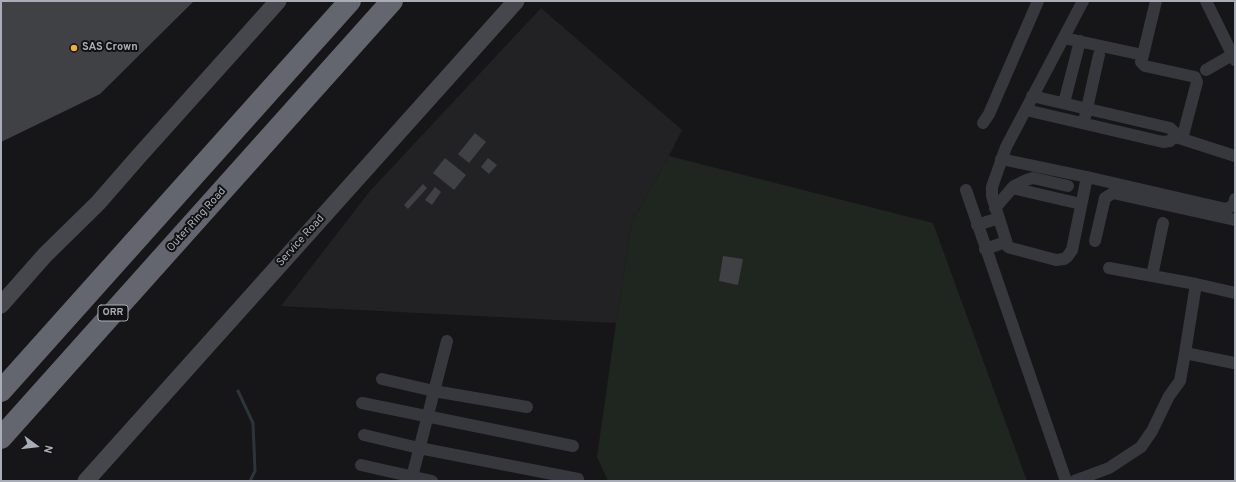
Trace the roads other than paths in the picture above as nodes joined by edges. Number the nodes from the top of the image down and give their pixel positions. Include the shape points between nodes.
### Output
1 (278, 1) edge
2 (350, 1) edge
3 (392, 1) edge
4 (516, 1) edge
5 (1038, 1) edge
6 (1083, 1) edge
7 (1156, 1) edge
8 (1206, 1) edge
9 (1064, 38) junction
10 (1080, 41) junction
11 (1099, 55) dead end
12 (1143, 55) junction
13 (1234, 58) edge
14 (1206, 70) dead end
15 (1032, 96) junction
16 (1064, 103) junction
17 (1087, 109) junction
18 (1026, 110) junction
19 (983, 123) dead end
20 (1084, 124) junction
21 (1178, 138) junction
22 (1235, 156) edge
23 (1001, 160) junction
24 (1087, 177) junction
25 (1068, 186) dead end
26 (1012, 188) junction
27 (966, 190) dead end
28 (1235, 199) edge
29 (1081, 204) junction
30 (997, 213) junction
31 (1235, 220) edge
32 (1163, 223) dead end
33 (977, 225) junction
34 (1095, 241) dead end
35 (1006, 242) junction
36 (985, 249) junction
37 (1109, 268) dead end
38 (1152, 276) junction
39 (1196, 284) junction
40 (1235, 293) edge
41 (1, 305) edge
42 (447, 341) dead end
43 (1185, 353) junction
44 (1234, 364) dead end
45 (382, 379) dead end
46 (1, 391) edge
47 (434, 391) junction
48 (362, 403) dead end
49 (527, 407) dead end
50 (428, 416) junction
51 (364, 435) dead end
52 (1, 438) edge
53 (573, 446) dead end
54 (419, 448) junction
55 (361, 465) dead end
56 (411, 479) edge
57 (578, 479) dead end
58 (86, 481) edge
59 (432, 481) edge
60 (1066, 481) edge
61 (1074, 481) edge

1 - 41 main road via 98,203 45,255
2 - 46 highway, ORR
3 - 52 highway, Outer Ring Road / ORR
4 - 58 main road, Service Road
5 - 19 street
6 - 9 street
7 - 12 street
8 - 13 street
9 - 10 street
9 - 15 street
10 - 12 street
10 - 16 street
11 - 17 street
12 - 21 street via 1141,62 1145,66 1195,77 1197,82
13 - 14 street
15 - 16 street
15 - 18 street
16 - 17 street
17 - 20 street
17 - 21 street via 1170,128
18 - 20 street
18 - 23 street
20 - 21 street via 1163,142
21 - 22 street
23 - 24 street
23 - 30 street via 992,191
24 - 28 street via 1226,209 1234,205
24 - 29 street
25 - 26 street via 1033,178
26 - 29 street
26 - 30 street
27 - 33 street
29 - 35 street via 1072,250 1064,259 1056,260 1011,248
30 - 33 street
30 - 35 street
31 - 34 street via 1112,193 1105,198
32 - 38 street
33 - 36 street
35 - 36 street
36 - 60 street
37 - 38 street
38 - 39 street
39 - 40 street
39 - 43 street
42 - 47 street
43 - 44 street
43 - 61 street via 1180,381 1141,447 1109,468
45 - 47 street
47 - 49 street
47 - 50 street
48 - 50 street
50 - 53 street
50 - 54 street
51 - 54 street
54 - 56 street
54 - 57 street
55 - 56 street
56 - 59 street

